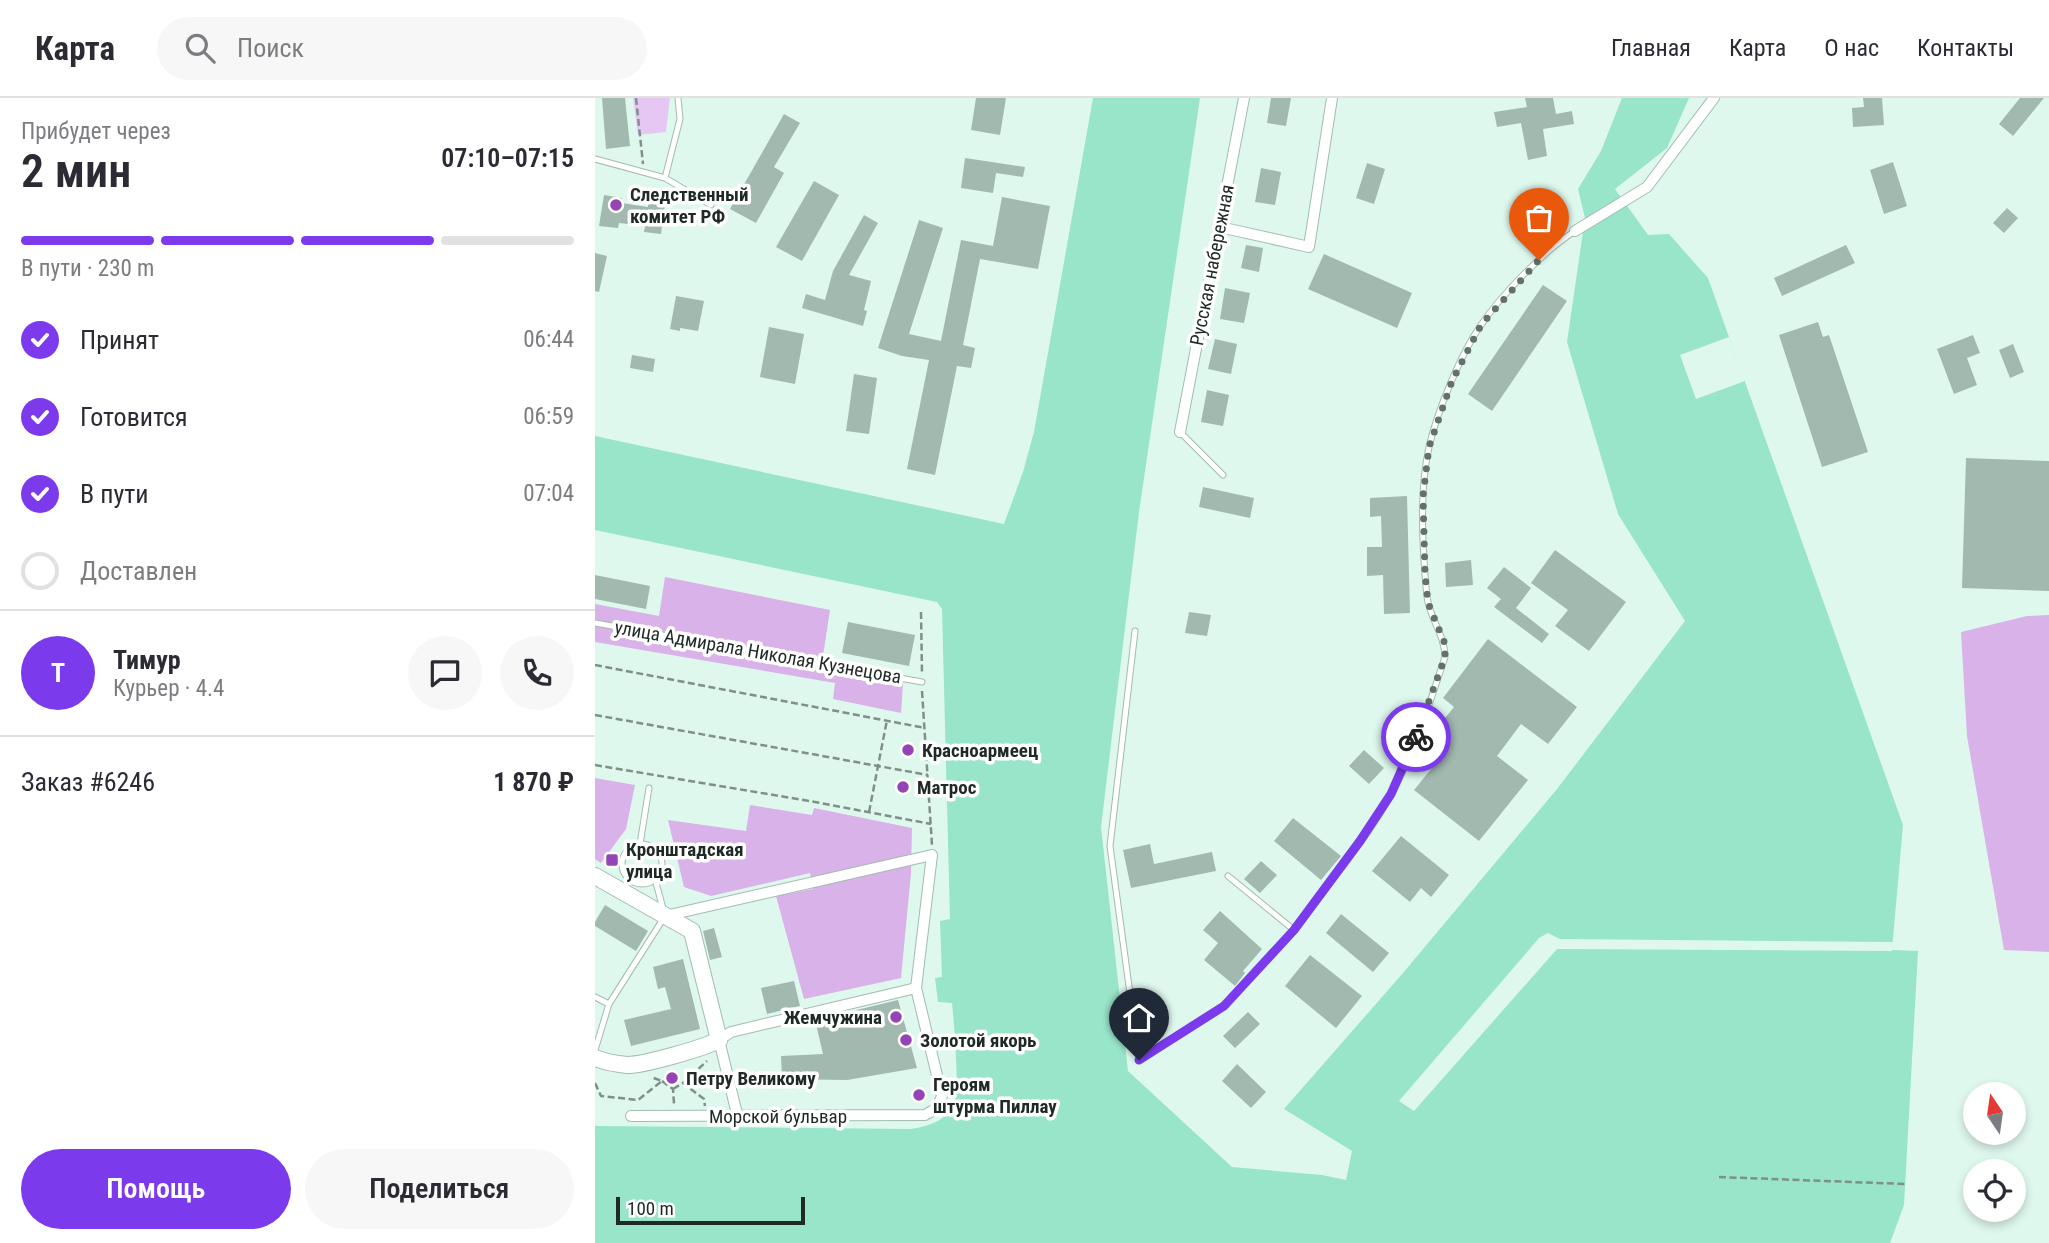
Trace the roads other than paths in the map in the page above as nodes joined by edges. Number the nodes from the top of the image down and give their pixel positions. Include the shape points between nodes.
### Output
1 (678, 98) edge
2 (1244, 98) edge
3 (1332, 98) edge
4 (1714, 98) edge
5 (595, 159) edge
6 (665, 178) junction
7 (711, 205) dead end
8 (1220, 227) junction
9 (1575, 231) joint
10 (1180, 432) joint
11 (1223, 474) dead end
12 (595, 622) edge
13 (1135, 631) dead end
14 (922, 682) road end
15 (649, 788) dead end
16 (640, 844) junction
17 (595, 876) edge
18 (1228, 876) dead end
19 (655, 879) junction
20 (622, 883) junction
21 (665, 916) junction
22 (1294, 930) junction
23 (916, 988) junction
24 (595, 997) edge
25 (609, 1004) junction
26 (712, 1044) junction
27 (595, 1050) edge
28 (595, 1058) edge
29 (737, 1114) junction
30 (631, 1116) dead end

1 - 6 lane via 680,119
2 - 8 street, Русская набережная
3 - 8 street via 1309,247
4 - 9 street via 1647,187
5 - 6 lane
6 - 7 lane
8 - 10 street, Русская набережная
9 - 22 lane via 1539,260 1481,325 1452,381 1429,447 1423,496 1428,603 1445,644 1445,657 1391,794
10 - 11 lane
12 - 14 lane, улица Адмирала Николая Кузнецова
13 - 22 lane via 1110,846 1139,1060 1224,1006
15 - 16 lane
16 - 19 lane via 663,855
16 - 20 lane via 624,853
17 - 20 street
18 - 22 lane
19 - 20 lane via 643,884
19 - 21 lane
20 - 21 street
21 - 23 street via 932,855
21 - 25 lane
21 - 26 street via 692,931
23 - 26 street via 731,1032
23 - 29 street, Морской бульвар via 942,1096 937,1108 925,1115
24 - 25 lane
25 - 27 lane
26 - 28 street via 630,1065
26 - 29 street
29 - 30 street, Морской бульвар

